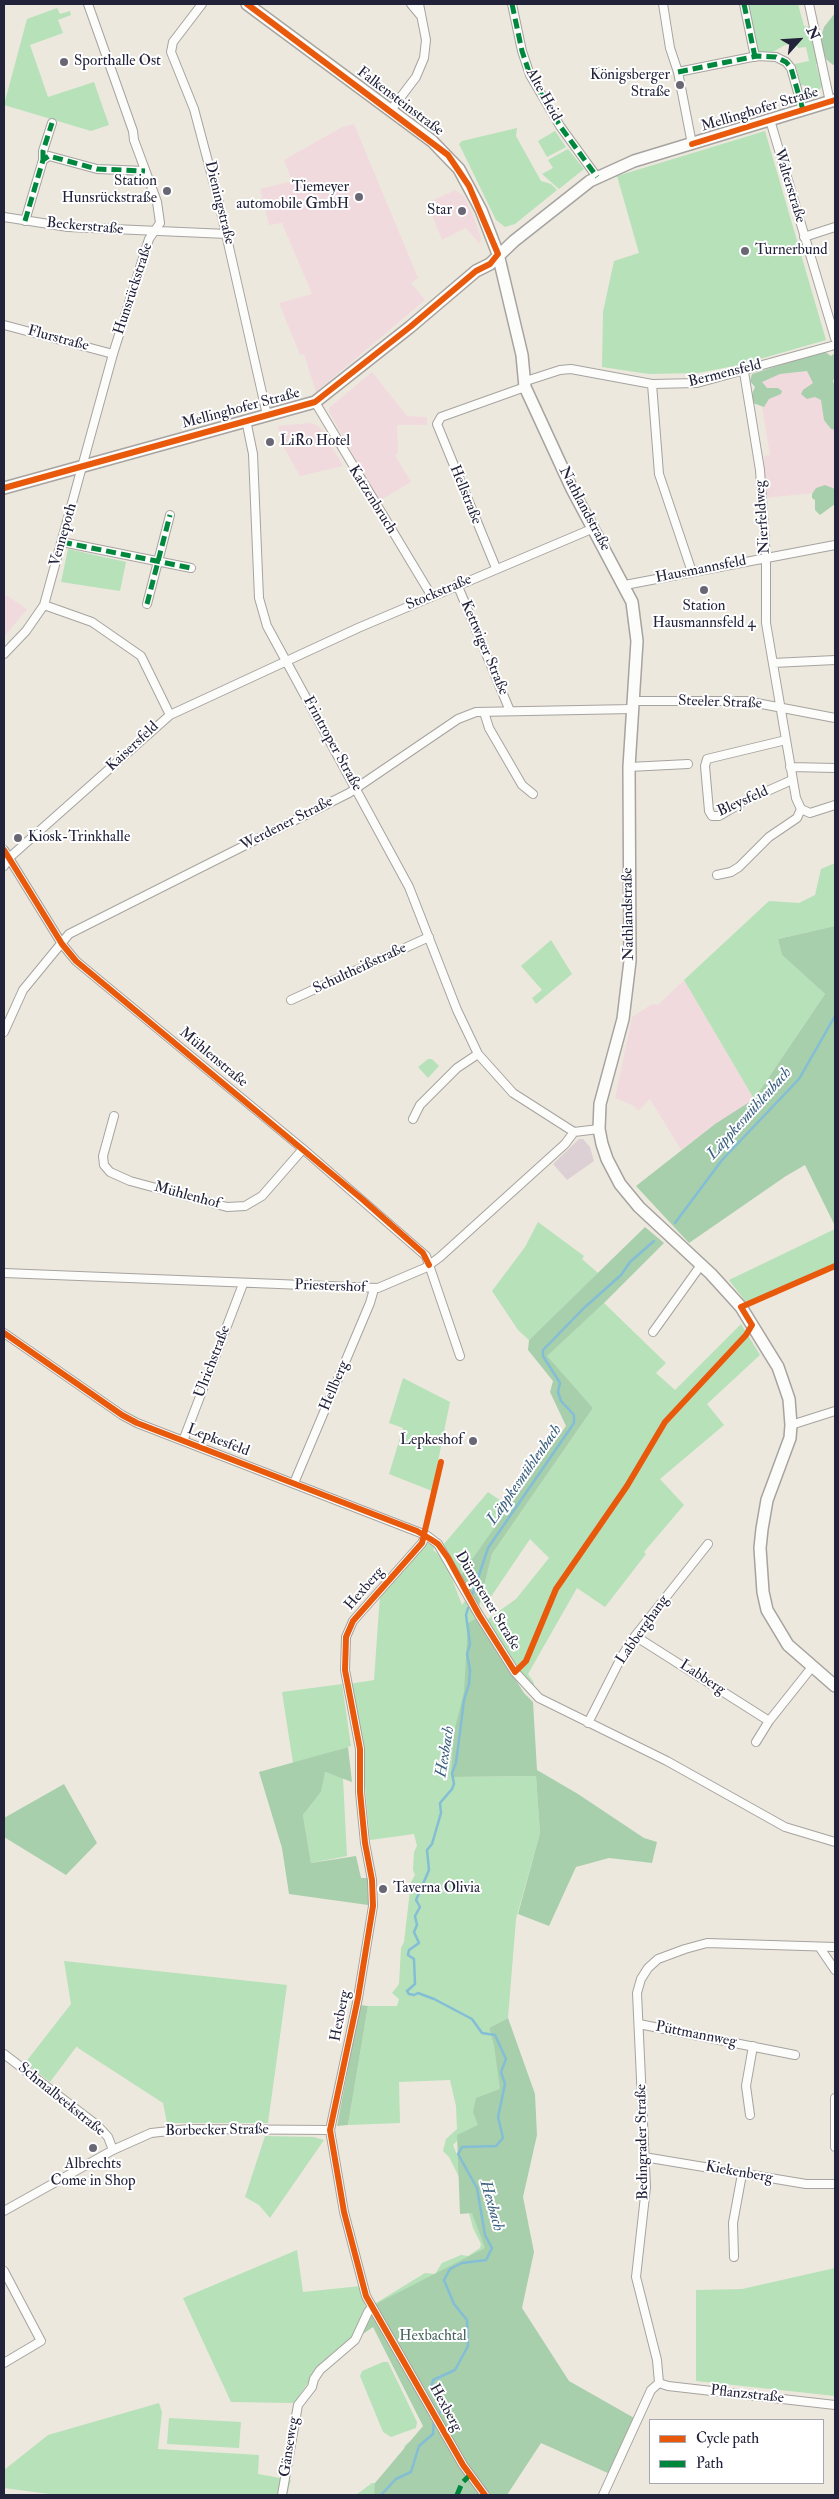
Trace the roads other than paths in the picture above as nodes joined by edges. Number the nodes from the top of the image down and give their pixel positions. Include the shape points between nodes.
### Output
1 (88, 4) edge
2 (202, 4) edge
3 (247, 4) edge
4 (410, 4) edge
5 (419, 4) edge
6 (512, 4) edge
7 (663, 4) edge
8 (744, 4) edge
9 (809, 4) edge
10 (420, 16) junction
11 (755, 57) junction
12 (678, 72) junction
13 (833, 101) edge
14 (391, 110) junction
15 (803, 110) junction
16 (770, 120) junction
17 (52, 123) dead end
18 (692, 144) junction
19 (43, 160) junction
20 (145, 171) junction
21 (597, 177) junction
22 (4, 217) edge
23 (25, 221) junction
24 (835, 227) edge
25 (156, 232) junction
26 (227, 234) junction
27 (804, 237) junction
28 (498, 254) junction
29 (4, 325) edge
30 (835, 338) edge
31 (835, 345) edge
32 (113, 354) junction
33 (744, 372) junction
34 (526, 384) junction
35 (652, 384) junction
36 (315, 402) junction
37 (267, 415) junction
38 (246, 420) junction
39 (438, 421) joint
40 (83, 466) junction
41 (4, 488) edge
42 (170, 515) dead end
43 (594, 528) junction
44 (62, 542) junction
45 (835, 545) edge
46 (766, 558) junction
47 (159, 560) junction
48 (191, 568) dead end
49 (496, 568) junction
50 (692, 572) junction
51 (457, 584) junction
52 (625, 585) junction
53 (431, 595) junction
54 (147, 604) dead end
55 (44, 606) junction
56 (4, 654) edge
57 (285, 660) junction
58 (835, 660) edge
59 (773, 663) junction
60 (632, 705) junction
61 (780, 707) junction
62 (510, 711) junction
63 (484, 712) junction
64 (170, 715) junction
65 (835, 718) edge
66 (786, 740) junction
67 (688, 764) dead end
68 (629, 767) junction
69 (790, 767) junction
70 (835, 768) edge
71 (792, 780) junction
72 (356, 786) junction
73 (533, 794) dead end
74 (835, 805) edge
75 (801, 809) junction
76 (4, 850) edge
77 (10, 858) junction
78 (4, 866) edge
79 (717, 875) dead end
80 (429, 937) junction
81 (62, 944) junction
82 (292, 1000) dead end
83 (4, 1032) edge
84 (478, 1054) junction
85 (114, 1116) dead end
86 (413, 1119) dead end
87 (599, 1129) junction
88 (574, 1132) junction
89 (303, 1149) junction
90 (701, 1265) junction
91 (429, 1266) junction
92 (4, 1273) edge
93 (243, 1284) junction
94 (374, 1289) junction
95 (653, 1332) dead end
96 (4, 1333) edge
97 (460, 1356) dead end
98 (835, 1411) edge
99 (791, 1424) junction
100 (183, 1441) junction
101 (294, 1483) junction
102 (426, 1535) junction
103 (438, 1544) joint
104 (708, 1544) dead end
105 (635, 1636) junction
106 (812, 1667) junction
107 (835, 1686) edge
108 (770, 1721) junction
109 (588, 1723) junction
110 (756, 1742) dead end
111 (835, 1842) edge
112 (835, 1947) edge
113 (820, 1948) junction
114 (835, 1970) edge
115 (639, 2024) junction
116 (754, 2046) junction
117 (794, 2055) dead end
118 (5, 2058) edge
119 (835, 2098) edge
120 (750, 2114) dead end
121 (330, 2130) junction
122 (835, 2147) edge
123 (113, 2150) junction
124 (644, 2157) junction
125 (742, 2174) junction
126 (835, 2184) edge
127 (4, 2211) edge
128 (734, 2257) dead end
129 (4, 2271) edge
130 (372, 2307) junction
131 (4, 2363) edge
132 (659, 2383) junction
133 (835, 2405) edge
134 (282, 2495) edge
135 (485, 2495) edge
136 (603, 2495) edge

1 - 20 street, Hunsrückstraße
2 - 26 street, Dieningstraße via 170,49 194,109
3 - 14 street, Falkensteinstraße
4 - 10 street
5 - 10 street
6 - 21 street, Alte Heid via 530,75 566,135
7 - 12 street via 672,60
8 - 11 street
9 - 13 street
10 - 14 street via 426,40 421,66
11 - 12 street
11 - 15 street via 776,57 789,65
12 - 18 street
13 - 15 street, Mellinghofer Straße
14 - 28 street, Falkensteinstraße via 444,151 459,169 481,210
15 - 16 street, Mellinghofer Straße
16 - 18 street, Mellinghofer Straße
16 - 27 street, Walterstraße
17 - 19 street
18 - 21 street, Mellinghofer Straße
19 - 20 street via 49,156 97,169
19 - 23 street
20 - 25 street, Hunsrückstraße via 158,202 161,219
21 - 28 street, Mellinghofer Straße
22 - 23 street, Beckerstraße
23 - 25 street, Beckerstraße
24 - 27 street
25 - 26 street, Beckerstraße
25 - 32 street, Hunsrückstraße via 149,239
26 - 37 street, Dieningstraße
27 - 30 street, Walterstraße
28 - 34 street, Nathlandstraße
28 - 36 street, Mellinghofer Straße via 490,264
29 - 32 street, Flurstraße
31 - 33 street, Bermensfeld
32 - 40 street, Hunsrückstraße
33 - 35 street, Bermensfeld via 697,383
33 - 46 street, Nierfeldweg via 758,458
34 - 35 street, Bermensfeld via 560,370 571,369
34 - 39 street, Bermensfeld via 450,413
34 - 43 street, Nathlandstraße via 572,489
35 - 50 street via 660,478
36 - 37 street, Mellinghofer Straße
36 - 53 street, Katzenbruch
37 - 38 street, Mellinghofer Straße
38 - 40 street, Mellinghofer Straße
38 - 57 street, Frintroper Straße via 253,454 260,604 267,626
39 - 49 street, Hellstraße via 437,426
40 - 41 street, Mellinghofer Straße
40 - 44 street, Vennepoth
42 - 47 street
43 - 49 street, Stockstraße
43 - 52 street, Nathlandstraße
44 - 47 street
44 - 55 street, Vennepoth
45 - 46 street, Hausmannsfeld
46 - 50 street, Hausmannsfeld
46 - 59 street, Nierfeldweg via 765,616
47 - 48 street
47 - 54 street
49 - 51 street, Stockstraße
50 - 52 street, Hausmannsfeld
51 - 53 street, Stockstraße
51 - 62 street, Kettwiger Straße
52 - 60 street, Nathlandstraße via 634,606 637,631
53 - 57 street, Stockstraße
55 - 56 street, Vennepoth
55 - 64 street via 92,622 141,656
57 - 64 street, Kaisersfeld
57 - 72 street, Frintroper Straße
58 - 59 street
59 - 61 street, Nierfeldweg
60 - 61 street, Steeler Straße via 740,701
60 - 62 street, Werdener Straße
60 - 68 street, Nathlandstraße
61 - 65 street, Steeler Straße
61 - 66 street
62 - 63 street, Werdener Straße
63 - 72 street, Werdener Straße via 471,713 454,721
63 - 73 street, Kettwiger Straße via 489,728 522,785
64 - 77 street, Kaisersfeld
66 - 69 street
66 - 71 street, Bleysfeld via 707,759 709,811 716,816
67 - 68 street
68 - 87 street, Nathlandstraße via 630,961 620,1029 603,1087
69 - 70 street
69 - 71 street
71 - 75 street
72 - 80 street, Frintroper Straße via 409,887
72 - 81 street, Werdener Straße via 349,793 71,933
74 - 75 street via 811,813
75 - 79 street via 797,818 769,837 739,866 731,872
76 - 77 street, Mühlenstraße
77 - 78 street, Kaisersfeld
77 - 81 street, Mühlenstraße
80 - 82 street, Schultheißstraße
80 - 84 street, Frintroper Straße via 461,1020
81 - 83 street, Werdener Straße via 23,990
81 - 89 street, Mühlenstraße via 76,961
84 - 86 street via 457,1068 420,1105
84 - 88 street, Frintroper Straße via 513,1093
85 - 89 street, Mühlenhof via 102,1156 110,1172 227,1207 245,1206 262,1196
87 - 88 street
87 - 90 street, Nathlandstraße via 606,1159 620,1184 645,1214
88 - 91 street, Priestershof
89 - 91 street, Mühlenstraße via 419,1249
90 - 95 street
90 - 99 street, Nathlandstraße via 741,1307 778,1367 789,1399
91 - 94 street, Priestershof
91 - 97 street, Mühlenstraße
92 - 93 street, Priestershof
93 - 94 street, Priestershof
93 - 100 street, Ulrichstraße
94 - 101 street, Hellberg
96 - 100 street, Lepkesfeld via 122,1415
98 - 99 street
99 - 106 street, Nathlandstraße via 790,1438 767,1500 760,1548 762,1583 767,1610 778,1630 788,1645
100 - 101 street, Lepkesfeld
101 - 102 street, Lepkesfeld
102 - 103 street, Lepkesfeld
102 - 121 street, Hexberg via 353,1621 346,1636 345,1670 360,1749 360,1792 373,1906 358,1998
103 - 109 street, Dümptener Straße via 525,1686 539,1698
104 - 105 street, Labberghang
105 - 108 street, Labberg
105 - 109 street, Labberghang
106 - 107 street, Nathlandstraße
106 - 108 street
108 - 110 street
109 - 111 street, Dümptener Straße via 666,1761 785,1827
112 - 113 street, Bedingrader Straße
113 - 114 street
113 - 115 street, Bedingrader Straße via 707,1943 685,1948 658,1960 641,1979 637,1993
115 - 116 street, Püttmannweg
115 - 124 street, Bedingrader Straße
116 - 117 street, Püttmannweg
116 - 120 street, Püttmannweg via 746,2086
118 - 123 street, Schmalbeekstraße via 98,2126 108,2137
119 - 122 street
121 - 123 street, Borbecker Straße via 173,2130 151,2133
121 - 130 street, Hexberg via 344,2212 362,2284
123 - 127 street, Borbecker Straße
124 - 125 street, Kiekenberg
124 - 132 street, Bedingrader Straße via 646,2187 636,2277 657,2360
125 - 126 street, Kiekenberg via 806,2184
125 - 128 street via 733,2223
129 - 131 street via 41,2341
130 - 134 street, Gänseweg via 355,2340 320,2370 298,2405
130 - 135 street, Hexberg via 463,2465
132 - 133 street, Pflanzstraße
132 - 136 street via 652,2390

